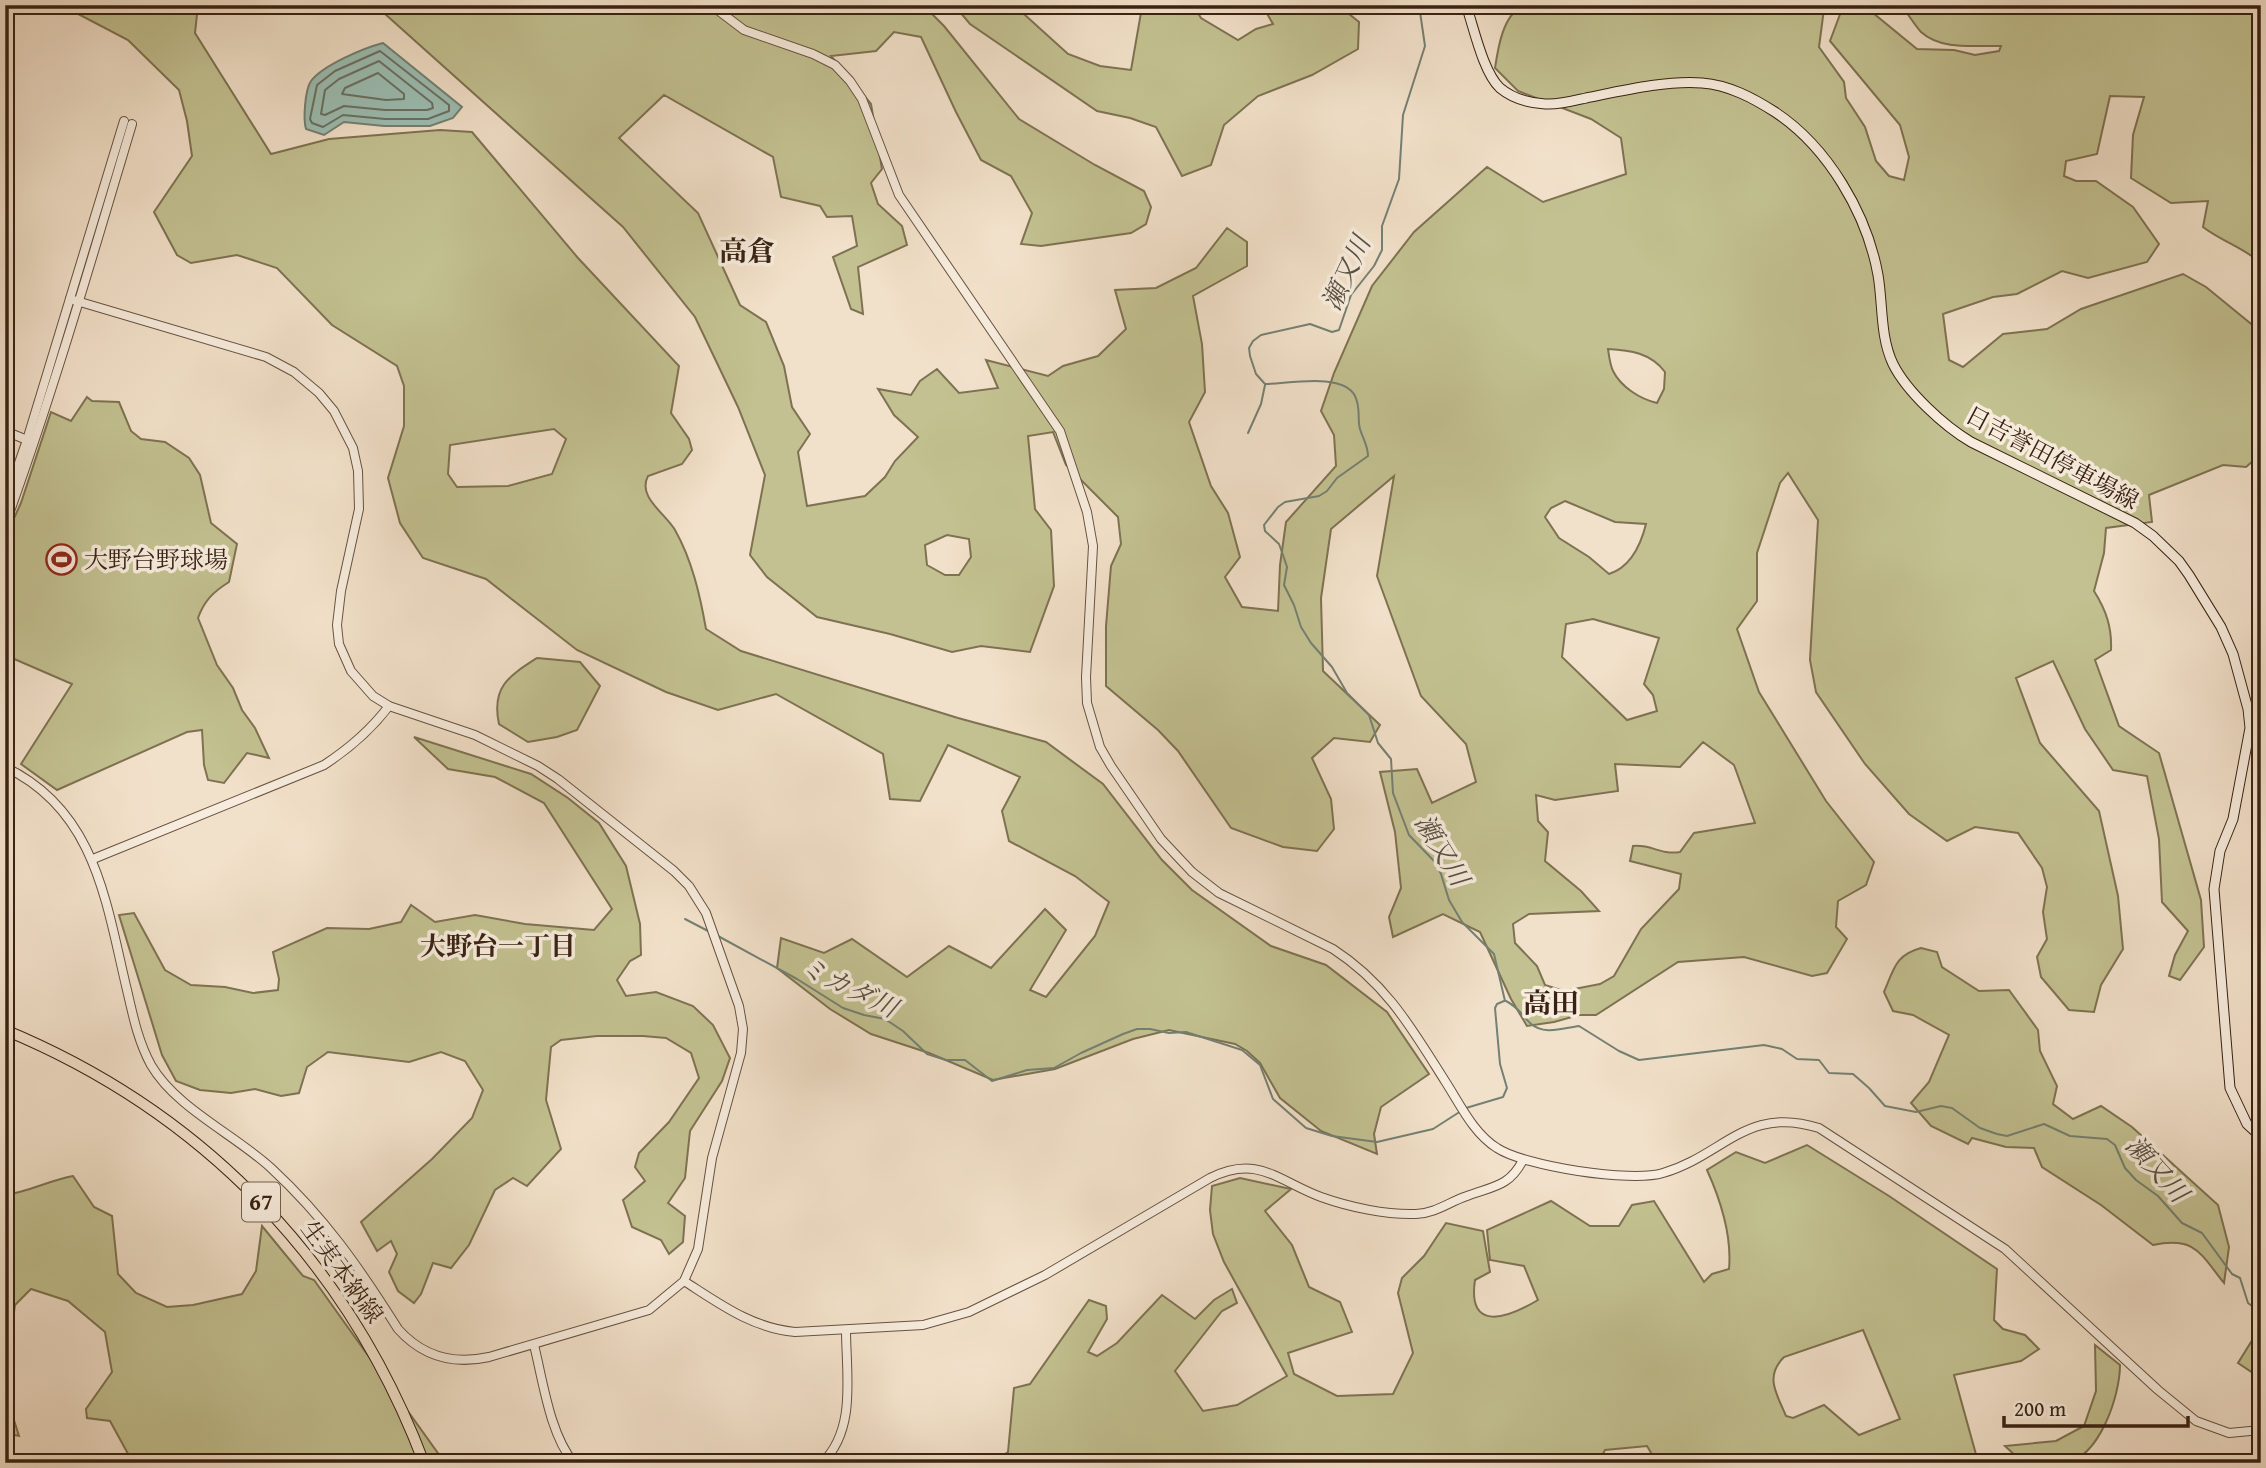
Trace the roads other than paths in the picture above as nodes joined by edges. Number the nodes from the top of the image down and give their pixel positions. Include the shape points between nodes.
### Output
1 (710, 5) edge
2 (1466, 5) edge
3 (128, 122) dead end
4 (75, 300) junction
5 (5, 431) edge
6 (27, 439) junction
7 (5, 503) edge
8 (5, 525) edge
9 (389, 706) junction
10 (5, 767) edge
11 (93, 859) junction
12 (5, 1030) edge
13 (2261, 1137) edge
14 (1523, 1160) junction
15 (684, 1281) junction
16 (846, 1330) junction
17 (534, 1345) junction
18 (2261, 1430) edge
19 (424, 1463) edge
20 (574, 1463) edge
21 (822, 1463) edge

1 - 14 street via 744,30 835,65 850,81 862,99 899,195 1060,431 1087,512 1093,546 1086,677 1092,725 1105,756 1161,839 1219,893 1349,959 1391,998 1476,1128 1495,1147
2 - 13 main road, 日吉誉田停車場線 via 1492,77 1518,99 1556,104 1700,82 1732,89 1778,114 1828,162 1847,191 1872,252 1890,356 1920,399 1971,442 2135,523 2167,548 2189,575 2234,654 2250,718 2233,818 2220,851 2214,889 2230,1088 2247,1124
3 - 4 street
4 - 6 street
4 - 8 street via 35,443
4 - 9 street via 266,357 294,372 334,411 353,448 360,489 358,519 337,610 337,635 351,671
5 - 6 street
6 - 7 street
9 - 11 street via 372,728 324,765
9 - 15 street via 475,734 558,779 674,871 706,913 739,1006 743,1042 712,1158 698,1249
10 - 11 street via 57,805
11 - 17 street via 142,1047 165,1084 270,1168 318,1216 408,1341 451,1361 470,1361
12 - 19 main road, 生実本納線 / 67 via 61,1055 151,1108 204,1148 254,1195 315,1265 366,1338
14 - 16 street via 1505,1184 1417,1214 1339,1203 1273,1174 1230,1169 1045,1275 969,1311 923,1325
14 - 18 street via 1612,1174 1654,1175 1766,1123 1819,1128 2005,1249 2196,1421 2229,1433
15 - 16 street via 753,1323 777,1330
15 - 17 street via 649,1310
16 - 21 street via 847,1412 840,1437
17 - 20 street via 556,1429

